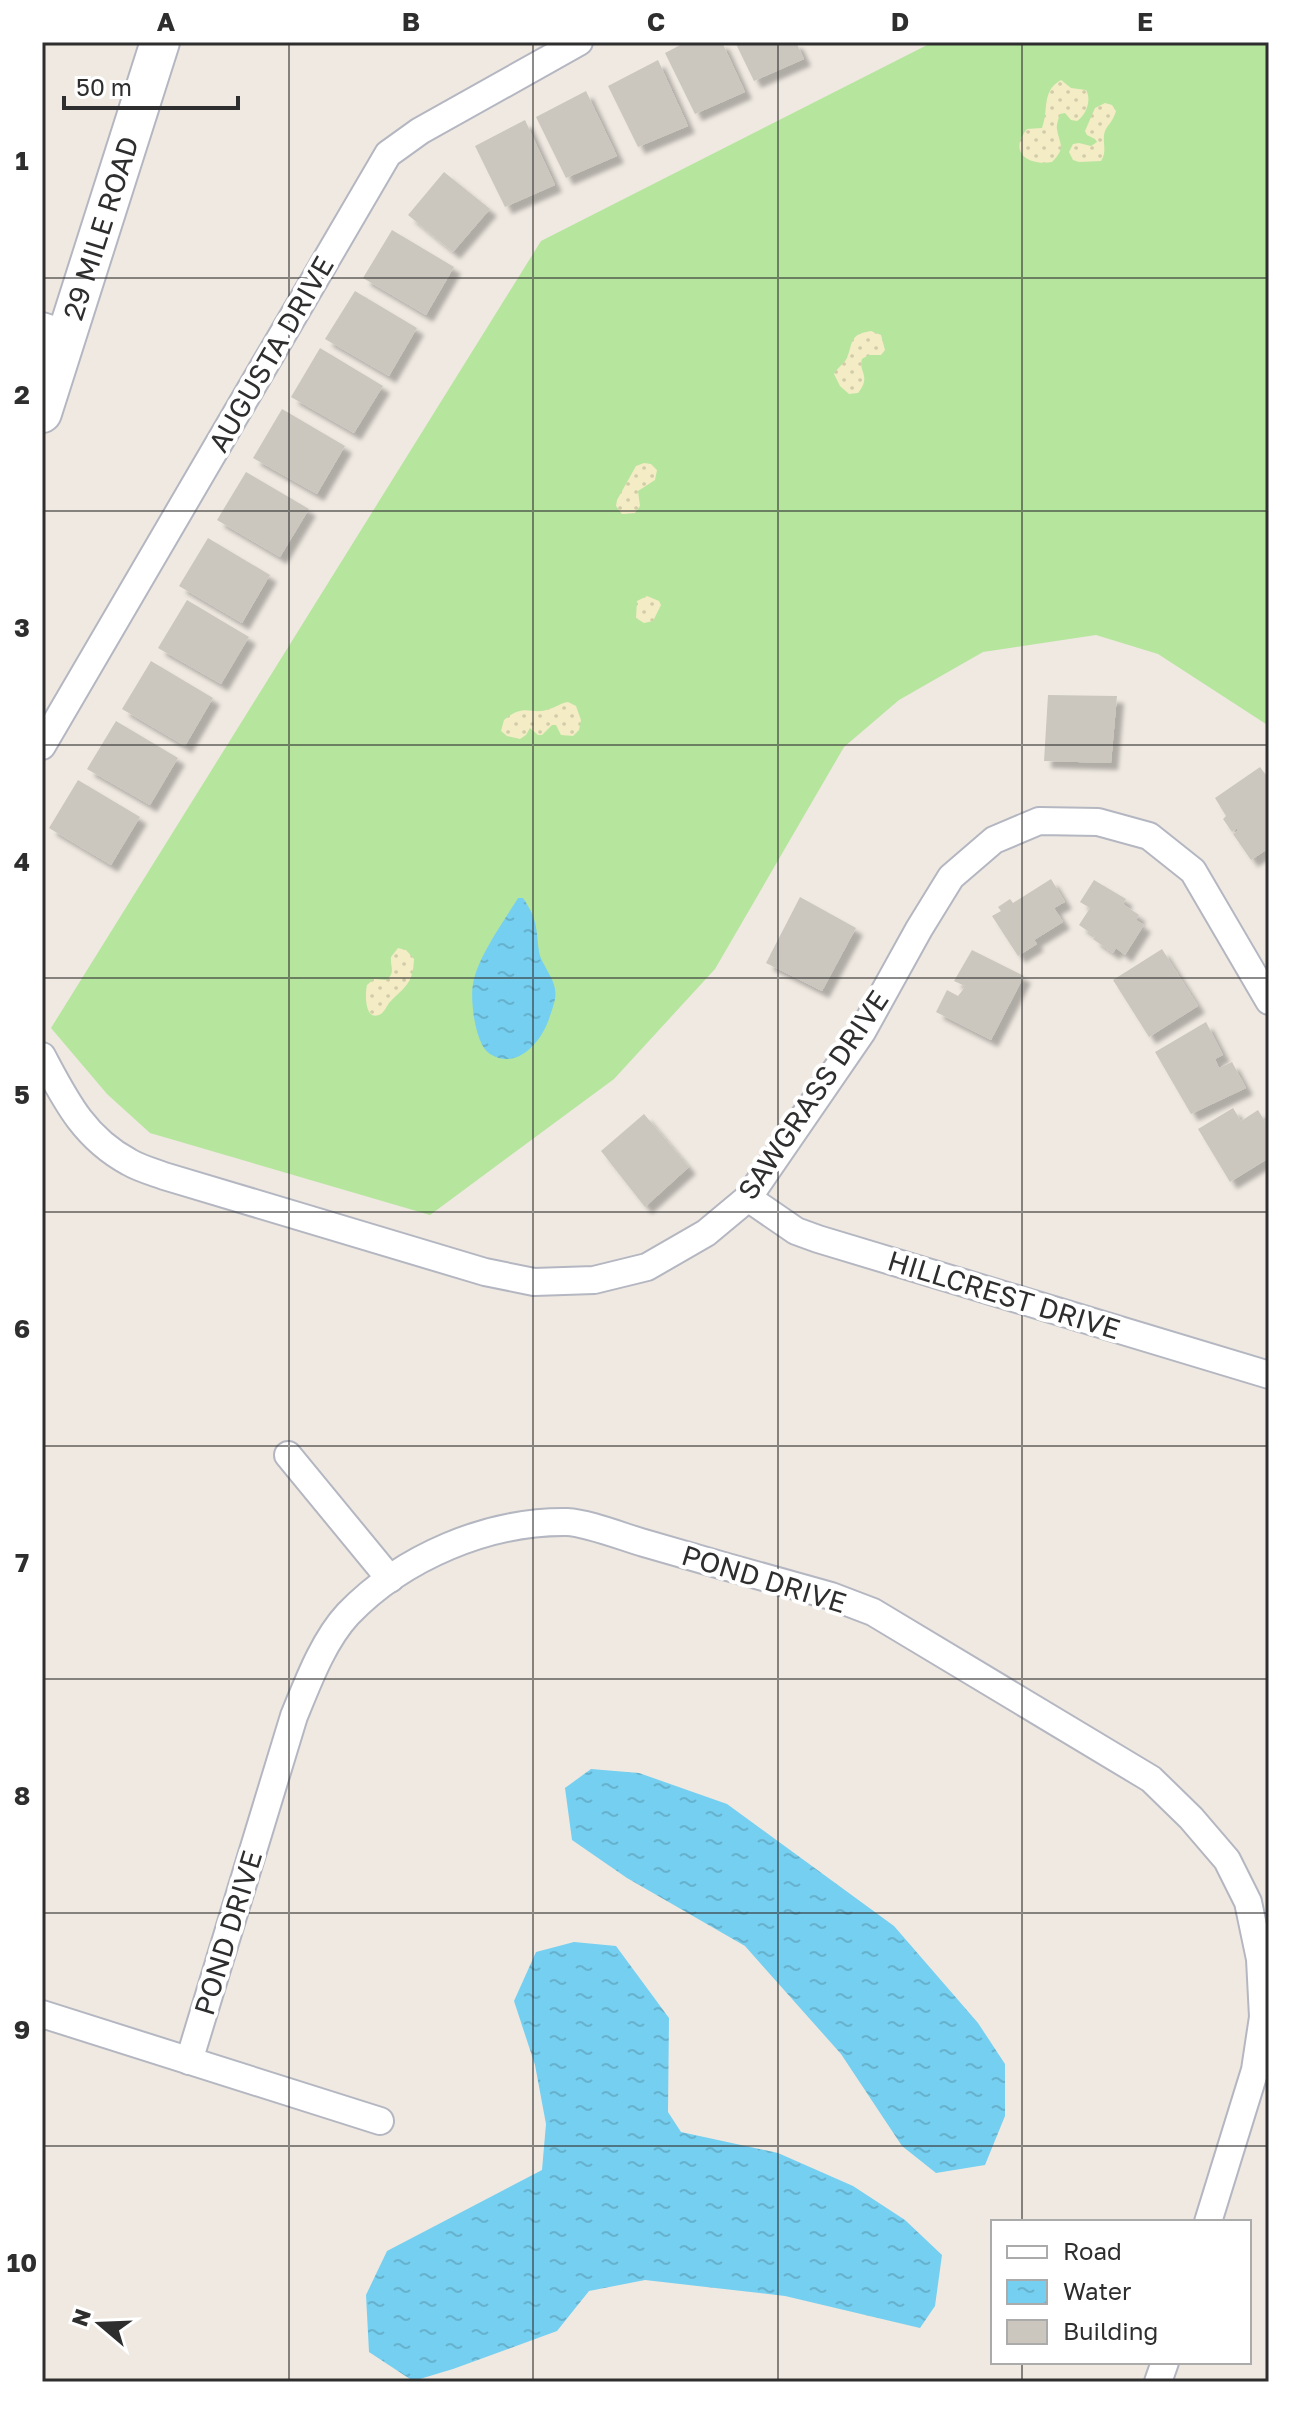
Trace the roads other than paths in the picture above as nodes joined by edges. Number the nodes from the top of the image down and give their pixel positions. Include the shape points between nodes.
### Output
1 (160, 42) edge
2 (579, 42) edge
3 (55, 330) edge
4 (45, 395) edge
5 (42, 746) edge
6 (1269, 1001) edge
7 (42, 1056) edge
8 (748, 1198) junction
9 (1269, 1375) edge
10 (288, 1455) dead end
11 (390, 1579) junction
12 (42, 2014) edge
13 (189, 2061) junction
14 (380, 2121) dead end
15 (1209, 2220) edge

1 - 3 street, 29 MILE ROAD
2 - 5 street, AUGUSTA DRIVE via 388,154
3 - 4 street, 29 MILE ROAD
6 - 8 street, SAWGRASS DRIVE via 1193,871 1149,836 1098,822 1039,821 994,840 951,877 862,1032
7 - 8 street, SAWGRASS DRIVE via 71,1110 94,1138 129,1163 509,1277 534,1282 594,1280 647,1267 706,1233
8 - 9 street, HILLCREST DRIVE via 796,1231 818,1239
10 - 11 street
11 - 13 street, POND DRIVE via 347,1615 315,1664 294,1716
11 - 15 street, POND DRIVE via 475,1536 571,1522 873,1612 1151,1779 1227,1860 1248,1902 1260,1959 1263,2017 1255,2070
12 - 13 street
13 - 14 street

